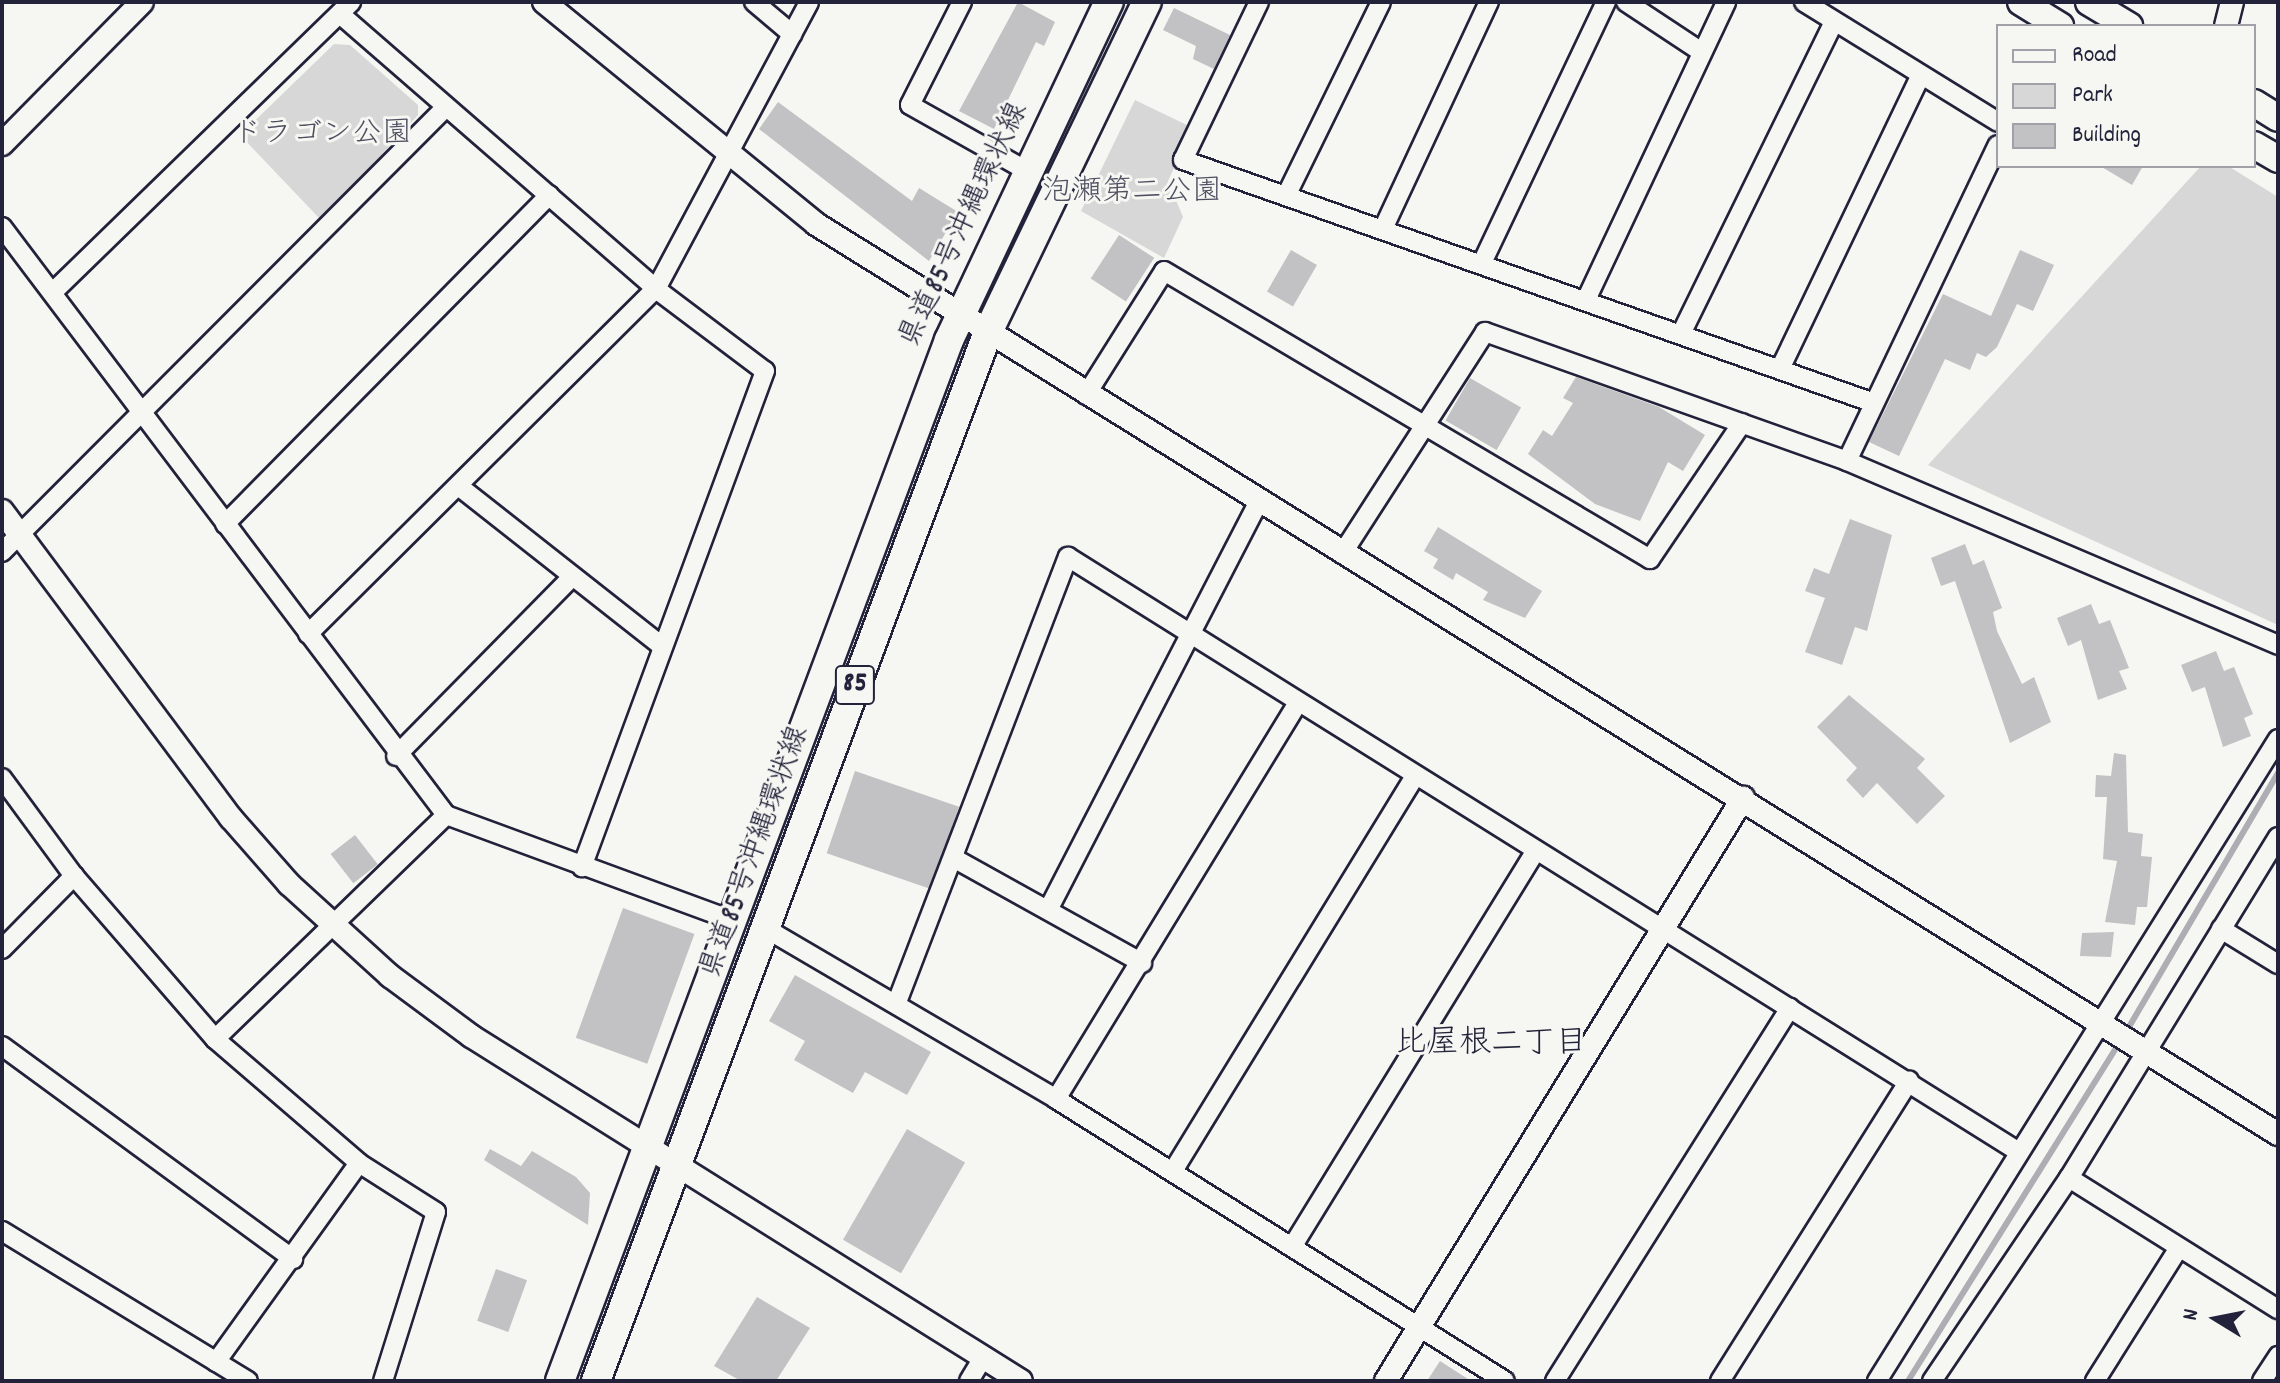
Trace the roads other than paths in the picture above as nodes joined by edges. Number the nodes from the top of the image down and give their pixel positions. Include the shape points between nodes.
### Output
1 (142, 2) edge
2 (544, 2) edge
3 (754, 2) edge
4 (809, 2) edge
5 (941, 2) edge
6 (1109, 2) edge
7 (1147, 2) edge
8 (1259, 2) edge
9 (1381, 2) edge
10 (1489, 2) edge
11 (1606, 2) edge
12 (1626, 2) edge
13 (1726, 2) edge
14 (1804, 2) edge
15 (2021, 2) edge
16 (2089, 2) edge
17 (2232, 2) edge
18 (345, 8) edge
19 (959, 8) edge
20 (1834, 21) junction
21 (2055, 24) edge
22 (2126, 24) edge
23 (2226, 24) edge
24 (792, 34) junction
25 (1700, 51) junction
26 (1921, 75) junction
27 (2256, 104) edge
28 (444, 109) junction
29 (2278, 118) edge
30 (1996, 121) edge
31 (2, 144) edge
32 (2256, 146) edge
33 (1996, 149) edge
34 (727, 154) junction
35 (2278, 159) edge
36 (1027, 171) junction
37 (550, 195) junction
38 (1286, 196) junction
39 (2, 227) edge
40 (1383, 229) junction
41 (1482, 263) junction
42 (656, 289) junction
43 (53, 292) junction
44 (1586, 300) junction
45 (960, 313) junction
46 (988, 332) junction
47 (1681, 334) junction
48 (1780, 369) junction
49 (1086, 395) junction
50 (1874, 403) junction
51 (144, 415) junction
52 (1742, 423) junction
53 (1420, 425) junction
54 (1847, 461) junction
55 (461, 488) junction
56 (1259, 501) junction
57 (2, 511) edge
58 (225, 524) junction
59 (20, 535) junction
60 (2, 552) edge
61 (1342, 554) junction
62 (570, 579) junction
63 (1188, 627) junction
64 (308, 634) junction
65 (2278, 645) edge
66 (662, 646) junction
67 (1298, 702) junction
68 (2278, 739) edge
69 (396, 756) junction
70 (1415, 776) junction
71 (2, 778) edge
72 (1743, 798) junction
73 (446, 815) junction
74 (2278, 837) edge
75 (1535, 852) junction
76 (957, 860) junction
77 (582, 867) junction
78 (74, 876) junction
79 (1048, 910) junction
80 (732, 920) junction
81 (330, 922) junction
82 (1662, 927) junction
83 (765, 928) junction
84 (2221, 929) junction
85 (2, 949) edge
86 (1142, 963) junction
87 (2278, 964) edge
88 (897, 1002) junction
89 (1790, 1008) junction
90 (2104, 1028) junction
91 (215, 1039) junction
92 (2, 1046) edge
93 (2140, 1049) junction
94 (1909, 1081) junction
95 (1056, 1099) junction
96 (2278, 1134) edge
97 (646, 1147) junction
98 (2019, 1152) junction
99 (359, 1163) junction
100 (675, 1166) junction
101 (1173, 1171) junction
102 (2069, 1178) junction
103 (2, 1231) edge
104 (1292, 1247) junction
105 (2178, 1249) junction
106 (293, 1259) junction
107 (2278, 1309) edge
108 (1417, 1327) junction
109 (2278, 1356) edge
110 (983, 1358) junction
111 (216, 1362) junction
112 (248, 1381) edge
113 (383, 1381) edge
114 (560, 1381) edge
115 (596, 1381) edge
116 (969, 1381) edge
117 (1021, 1381) edge
118 (1386, 1381) edge
119 (1505, 1381) edge
120 (1555, 1381) edge
121 (1720, 1381) edge
122 (1877, 1381) edge
123 (1932, 1381) edge
124 (2095, 1381) edge
125 (2262, 1381) edge

1 - 31 street
2 - 34 street
3 - 24 street
4 - 24 street
5 - 19 street
6 - 36 main road, 県道85号沖縄環状線 / 85
7 - 46 main road, 県道85号沖縄環状線 / 85
8 - 38 street via 1183,160
9 - 38 street
10 - 40 street
11 - 41 street
12 - 25 street
13 - 25 street
14 - 20 street
15 - 21 main road
16 - 22 main road
17 - 23 street
18 - 28 street
18 - 43 street
19 - 36 street via 910,105
20 - 26 street
20 - 47 street
24 - 34 street
25 - 44 street
26 - 30 street
26 - 48 street
27 - 29 main road
28 - 37 street
28 - 51 street
32 - 35 main road
33 - 50 street
34 - 42 street
34 - 45 street via 816,224
36 - 45 main road, 県道85号沖縄環状線 / 85
37 - 42 street
37 - 58 street
38 - 40 street
39 - 43 street
40 - 41 street
41 - 44 street
42 - 55 street
42 - 66 street via 765,371
43 - 51 street
44 - 47 street
45 - 46 street
45 - 80 main road, 県道85号沖縄環状線 / 85
46 - 49 street
46 - 83 main road, 県道85号沖縄環状線 / 85
47 - 48 street
48 - 50 street
49 - 53 street via 1164,271
49 - 56 street
50 - 54 street
51 - 58 street
51 - 59 street
52 - 53 street via 1485,332
52 - 53 street via 1650,559
52 - 54 street
53 - 61 street
54 - 65 street
55 - 62 street
55 - 64 street
56 - 61 street
56 - 63 street
57 - 59 street
58 - 64 street
59 - 60 street
59 - 81 street via 231,818
61 - 72 street
62 - 66 street
62 - 69 street
63 - 67 street
63 - 76 street via 1068,557
63 - 79 street
64 - 69 street
66 - 77 street
67 - 70 street
67 - 86 street
68 - 90 street
69 - 73 street
70 - 75 street
70 - 101 street
71 - 78 street
72 - 82 street
72 - 90 street
73 - 77 street
73 - 81 street
74 - 84 street
75 - 82 street
75 - 104 street
76 - 79 street
76 - 88 street
77 - 80 street
78 - 85 street
78 - 91 street
79 - 86 street
80 - 97 main road, 県道85号沖縄環状線 / 85
81 - 91 street
81 - 97 street via 471,1036
82 - 89 street
82 - 108 street
83 - 88 street
83 - 100 main road, 県道85号沖縄環状線 / 85
84 - 87 street
84 - 93 street
86 - 95 street
88 - 95 street
89 - 94 street
89 - 120 street
90 - 93 street
90 - 98 street
91 - 99 street
92 - 106 street
93 - 96 street
93 - 102 street
94 - 98 street
94 - 121 street
95 - 101 street
97 - 100 street
97 - 114 main road, 県道85号沖縄環状線 / 85
98 - 122 street
99 - 106 street
99 - 113 street via 436,1212
100 - 110 street
100 - 115 main road, 県道85号沖縄環状線 / 85
101 - 104 street
102 - 105 street
102 - 123 street
103 - 111 street
104 - 108 street
105 - 107 street
105 - 124 street
106 - 111 street
108 - 118 street
108 - 119 street
109 - 125 street
110 - 116 street
110 - 117 street
111 - 112 street

